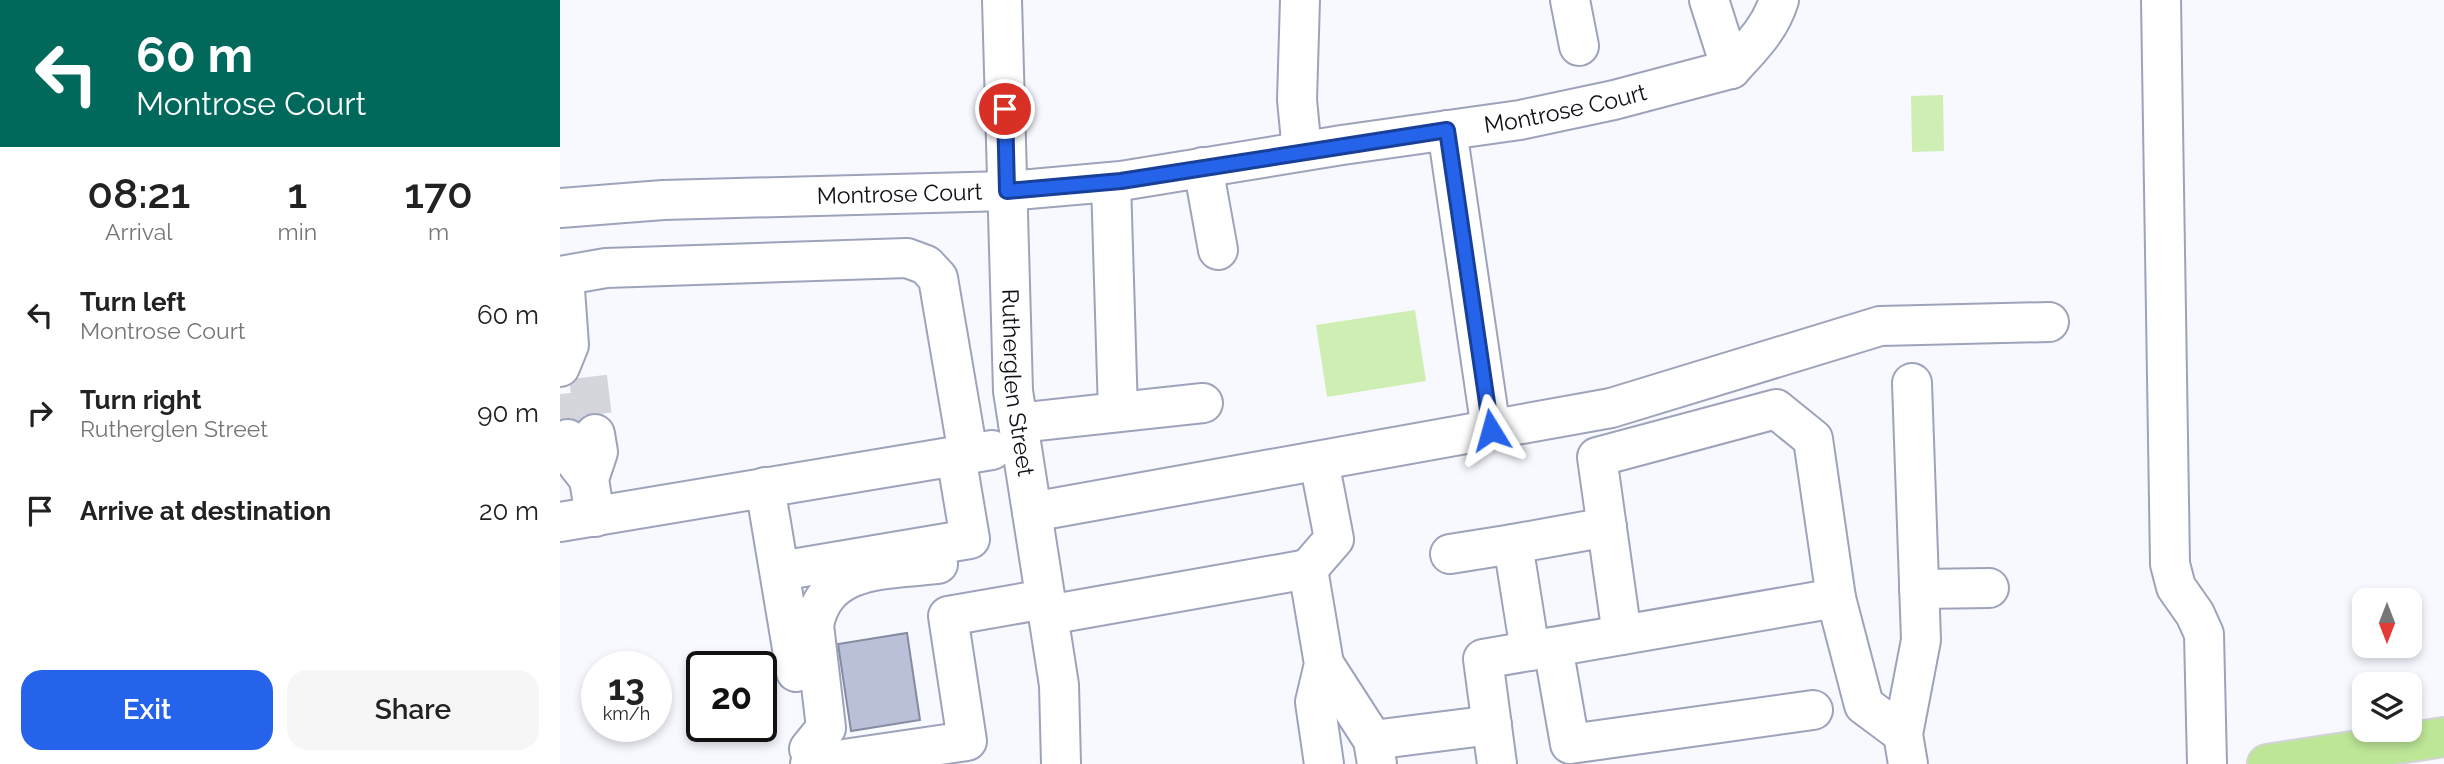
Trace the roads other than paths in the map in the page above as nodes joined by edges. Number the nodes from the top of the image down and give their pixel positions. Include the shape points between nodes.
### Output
1 (1002, 0) edge
2 (1300, 0) edge
3 (1570, 0) edge
4 (1709, 0) edge
5 (1779, 0) edge
6 (2161, 0) edge
7 (1579, 46) dead end
8 (1731, 69) junction
9 (1447, 130) junction
10 (1302, 151) junction
11 (1203, 167) junction
12 (1111, 182) junction
13 (1007, 191) junction
14 (560, 208) edge
15 (1218, 250) dead end
16 (562, 276) edge
17 (2049, 322) dead end
18 (568, 373) tunnel mouth
19 (1912, 383) dead end
20 (1203, 403) dead end
21 (1118, 412) junction
22 (1491, 430) junction
23 (1020, 434) junction
24 (581, 437) tunnel mouth
25 (962, 455) junction
26 (1319, 461) junction
27 (765, 487) junction
28 (1032, 512) junction
29 (578, 519) edge
30 (1607, 527) junction
31 (1513, 544) junction
32 (936, 554) junction
33 (1450, 554) dead end
34 (1308, 569) junction
35 (780, 571) junction
36 (1989, 588) dead end
37 (1919, 589) junction
38 (1836, 598) junction
39 (1047, 607) junction
40 (948, 616) junction
41 (1622, 635) junction
42 (1542, 649) junction
43 (1917, 661) junction
44 (1324, 664) junction
45 (1854, 667) junction
46 (1813, 710) dead end
47 (1492, 725) junction
48 (2444, 737) edge
49 (1906, 749) edge
50 (1375, 752) edge
51 (811, 760) edge
52 (1061, 764) edge
53 (1324, 764) edge
54 (1497, 764) edge
55 (2207, 764) edge
56 (2267, 764) edge

1 - 13 street, Rutherglen Street
2 - 10 street via 1297,100
3 - 7 street
4 - 8 street
5 - 8 street via 1763,34
6 - 55 street via 2170,564 2176,587 2204,634
8 - 9 street, Montrose Court via 1614,100
9 - 10 street, Montrose Court
9 - 22 street
10 - 11 street, Montrose Court
11 - 12 street, Montrose Court
11 - 15 street
12 - 13 street, Montrose Court
12 - 21 street
13 - 14 street, Montrose Court via 663,200
13 - 23 street, Rutherglen Street via 1013,391
16 - 18 street
16 - 25 street via 606,268 907,258 926,265 938,278
17 - 22 street via 1880,326 1611,408
19 - 37 street
20 - 21 street
21 - 23 street
22 - 26 street
23 - 25 street
23 - 28 street, Rutherglen Street
24 - 29 street via 571,456 589,479
25 - 27 street
25 - 32 street via 970,539
26 - 28 street
26 - 34 street via 1334,539
27 - 29 street
27 - 35 street
28 - 39 street, Rutherglen Street
30 - 31 street
30 - 38 street via 1597,457 1776,409 1813,439
30 - 41 street
31 - 33 street
31 - 42 street
32 - 35 street
32 - 40 street
32 - 51 street via 844,579 817,609 814,625 826,728
34 - 39 street
34 - 44 street
35 - 51 street
36 - 37 street
37 - 43 street
38 - 41 street
38 - 45 street
39 - 40 street
39 - 52 street, Rutherglen Street via 1059,685
40 - 51 street via 967,741
41 - 42 street
42 - 46 street via 1570,744
42 - 47 street via 1483,659
43 - 45 street
43 - 49 street
44 - 50 street
44 - 53 street via 1315,702
45 - 49 street via 1864,705
47 - 50 street
47 - 54 street
48 - 56 highway

